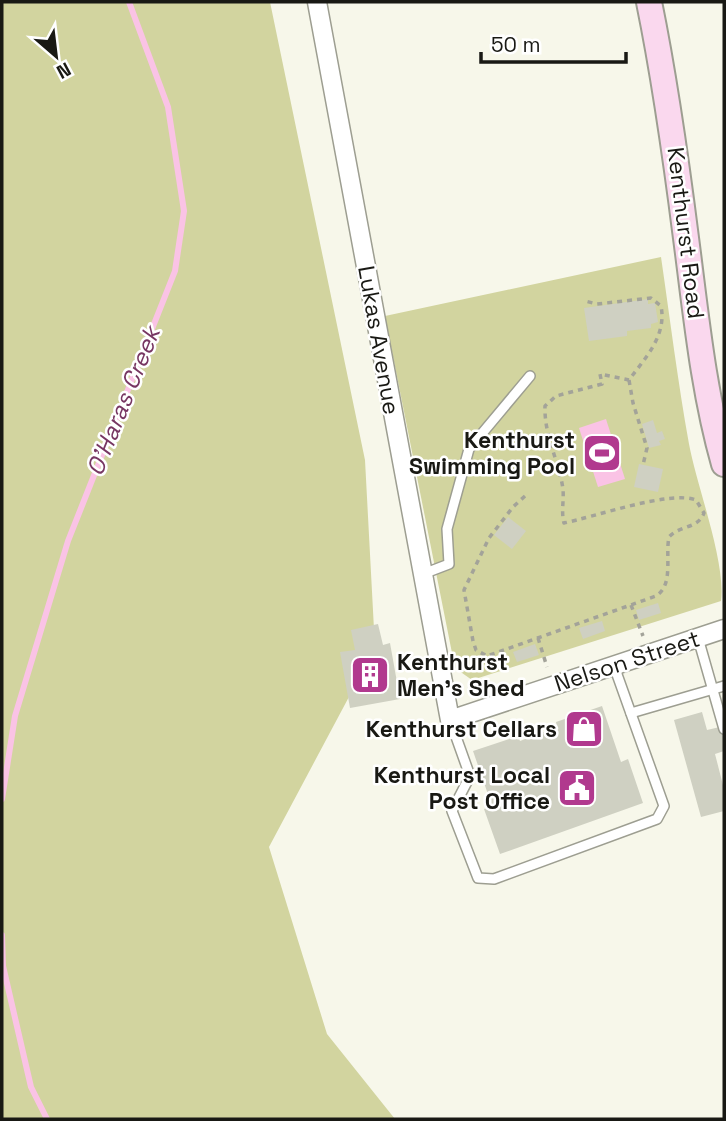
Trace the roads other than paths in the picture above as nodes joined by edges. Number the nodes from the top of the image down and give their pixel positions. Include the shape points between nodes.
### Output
1 (317, 2) edge
2 (649, 2) edge
3 (530, 376) dead end
4 (724, 464) edge
5 (423, 574) junction
6 (724, 629) edge
7 (698, 638) junction
8 (614, 666) junction
9 (724, 686) edge
10 (713, 689) junction
11 (631, 713) junction
12 (450, 720) junction
13 (724, 729) edge

1 - 5 street, Lukas Avenue
2 - 4 street, Kenthurst Road via 671,115 702,366
3 - 5 lane via 469,449 447,529 449,564
5 - 12 street, Lukas Avenue
6 - 7 street, Nelson Street
7 - 8 street, Nelson Street
7 - 10 lane
8 - 11 lane
8 - 12 street, Nelson Street
9 - 10 lane
10 - 11 lane
10 - 13 lane
11 - 12 lane via 664,806 657,818 494,879 478,878 452,811 470,776

